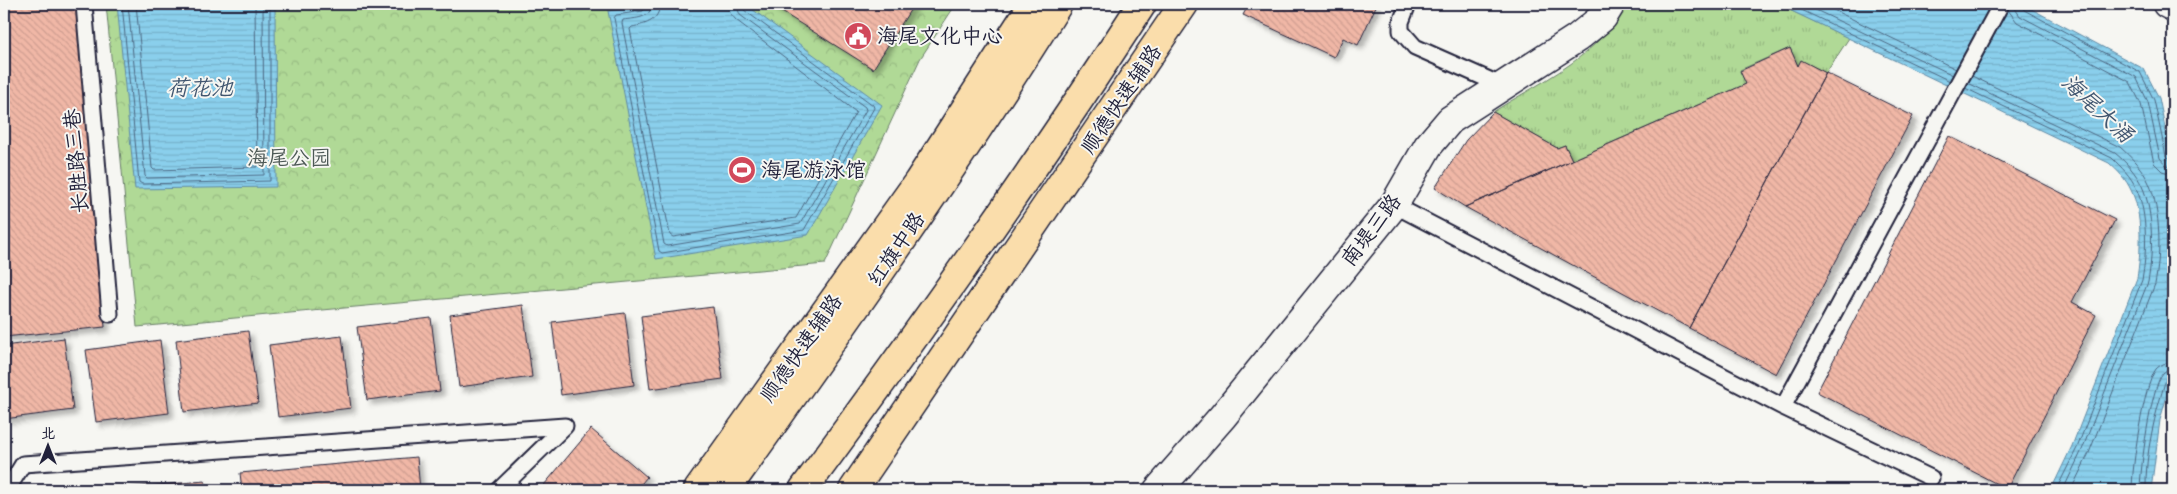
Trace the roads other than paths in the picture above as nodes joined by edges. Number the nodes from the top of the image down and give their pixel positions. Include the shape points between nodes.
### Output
1 (84, 4) edge
2 (1033, 4) edge
3 (1058, 4) edge
4 (1142, 4) edge
5 (1184, 4) edge
6 (1408, 4) edge
7 (1611, 4) edge
8 (2001, 4) edge
9 (2167, 4) edge
10 (2173, 7) edge
11 (1503, 86) junction
12 (1394, 205) junction
13 (110, 314) dead end
14 (1783, 407) junction
15 (1931, 478) dead end
16 (7, 490) edge
17 (499, 490) edge
18 (698, 490) edge
19 (726, 490) edge
20 (803, 490) edge
21 (853, 490) edge
22 (1158, 490) edge

1 - 13 lane, 长胜路三巷
2 - 18 main road, 顺德快速辅路 via 918,182
3 - 19 main road, 红旗中路 via 872,284
4 - 20 main road via 1090,85
5 - 21 main road, 顺德快速辅路
6 - 11 lane via 1401,31 1415,47
7 - 11 street, 南堤三路 via 1602,17 1577,38
8 - 14 lane
9 - 10 street
11 - 12 street, 南堤三路 via 1450,120 1428,146
12 - 14 lane
12 - 22 street, 南堤三路 via 1223,416
14 - 15 lane
16 - 17 lane via 23,464 565,426

